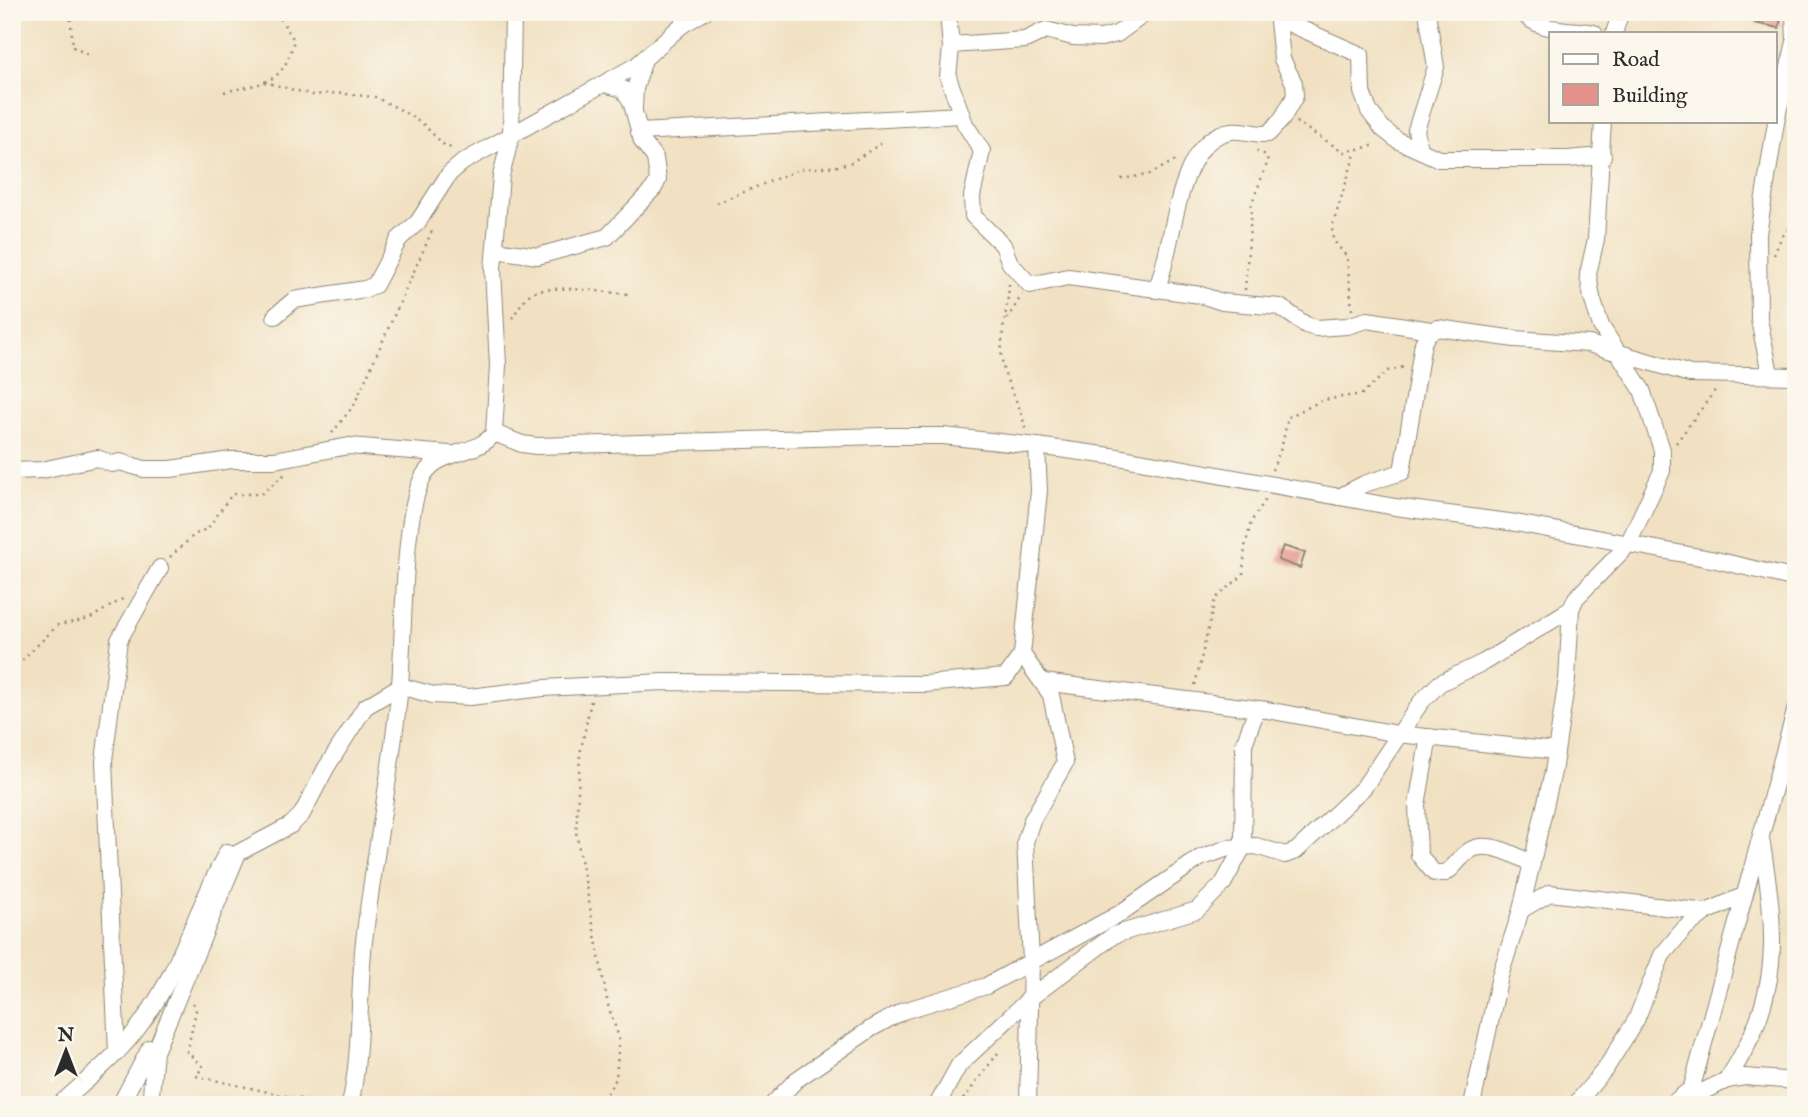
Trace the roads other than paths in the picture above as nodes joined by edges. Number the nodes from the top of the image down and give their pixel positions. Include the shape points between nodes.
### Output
1 (513, 12) edge
2 (704, 12) edge
3 (948, 12) edge
4 (1147, 12) edge
5 (1427, 12) edge
6 (1522, 12) edge
7 (1620, 12) edge
8 (1794, 12) edge
9 (1278, 15) edge
10 (1585, 32) edge
11 (1614, 32) edge
12 (951, 45) junction
13 (644, 60) junction
14 (604, 84) junction
15 (634, 113) junction
16 (961, 115) junction
17 (1603, 122) edge
18 (639, 132) junction
19 (511, 136) junction
20 (1420, 149) junction
21 (1603, 156) junction
22 (495, 250) junction
23 (1156, 290) junction
24 (275, 316) dead end
25 (1431, 330) junction
26 (1621, 355) junction
27 (1770, 374) junction
28 (1796, 376) edge
29 (494, 433) junction
30 (1032, 446) junction
31 (449, 454) junction
32 (12, 471) edge
33 (1339, 497) junction
34 (1627, 546) junction
35 (160, 568) dead end
36 (1796, 579) edge
37 (1571, 609) junction
38 (1022, 654) junction
39 (1043, 682) junction
40 (400, 686) junction
41 (1796, 708) edge
42 (1257, 709) junction
43 (1398, 734) junction
44 (1429, 737) junction
45 (1556, 751) junction
46 (280, 830) junction
47 (1760, 833) junction
48 (1242, 847) junction
49 (1532, 863) junction
50 (1744, 896) junction
51 (1521, 909) junction
52 (1706, 912) junction
53 (1031, 961) junction
54 (180, 993) junction
55 (1030, 998) junction
56 (117, 1052) junction
57 (1727, 1080) junction
58 (1796, 1082) edge
59 (1689, 1097) edge
60 (59, 1105) edge
61 (120, 1105) edge
62 (149, 1105) edge
63 (351, 1105) edge
64 (772, 1105) edge
65 (937, 1105) edge
66 (1028, 1105) edge
67 (1472, 1105) edge
68 (1575, 1105) edge
69 (1671, 1105) edge

1 - 19 street
2 - 13 street via 681,25
3 - 12 street
4 - 12 street via 1117,34 1101,38 1046,30 1025,40
5 - 20 street via 1436,67 1416,130
6 - 10 street via 1528,19 1558,29
7 - 11 street
8 - 27 street via 1795,42 1758,234 1759,319
9 - 20 street via 1361,55 1362,92 1369,111 1397,140
9 - 23 street via 1282,60 1294,96 1268,134 1223,133 1194,156
12 - 16 street via 948,77
13 - 14 street
13 - 15 street
14 - 15 street via 623,89
14 - 19 street
15 - 18 street
16 - 18 street
16 - 23 street via 982,151 972,196 974,216 1003,245 1021,278 1032,286 1068,277
17 - 21 street
18 - 22 street via 655,158 658,180 614,232 538,256
19 - 22 street via 501,176
19 - 24 street via 474,153 449,174 418,222 399,239 375,285 294,300
20 - 21 street via 1450,160
21 - 26 street via 1596,239 1588,274 1601,326
22 - 29 street
23 - 25 street via 1280,307 1316,328 1367,320
25 - 26 street via 1589,344
25 - 33 street via 1423,343 1402,472
26 - 27 street via 1690,374
26 - 34 street via 1642,390 1663,463
27 - 28 street
29 - 30 street via 537,446 943,436
29 - 31 street via 486,441
30 - 33 street
30 - 38 street via 1039,491
31 - 32 street via 349,446 274,460 231,460 172,470 112,464 97,458 42,470
31 - 40 street via 425,472 411,518
33 - 34 street via 1516,523
34 - 36 street
34 - 37 street via 1576,598
35 - 56 street via 119,640 104,761
37 - 43 street via 1440,683
37 - 45 street
38 - 39 street
38 - 40 street via 1009,676 925,684 598,685 470,697 433,695
39 - 42 street
39 - 53 street via 1054,703 1065,763 1032,820 1025,842
40 - 46 street via 365,707 302,814
40 - 63 street via 364,940
41 - 47 street
42 - 43 street
42 - 48 street via 1244,744
43 - 44 street
43 - 48 street via 1364,787 1296,851 1287,855 1264,847
44 - 45 street
44 - 49 street via 1417,805 1422,862 1434,873 1445,873 1469,850 1486,847
45 - 49 street
46 - 54 street via 238,853
46 - 56 street via 236,843 227,852 162,991
47 - 50 street
47 - 57 street via 1772,906 1770,979 1744,1054
48 - 53 street via 1200,858 1119,914
48 - 55 street via 1223,884 1204,906 1114,935
49 - 51 street
50 - 52 street
50 - 59 street
51 - 52 street via 1550,892
51 - 67 street via 1500,976
52 - 68 street via 1662,955 1636,1020 1606,1068
53 - 55 street
53 - 64 street via 986,986 904,1011 872,1028 796,1080
54 - 61 street
54 - 62 street via 152,1063
55 - 65 street via 959,1065
55 - 66 street
56 - 60 street
57 - 58 street via 1745,1077
57 - 59 street
59 - 69 street

